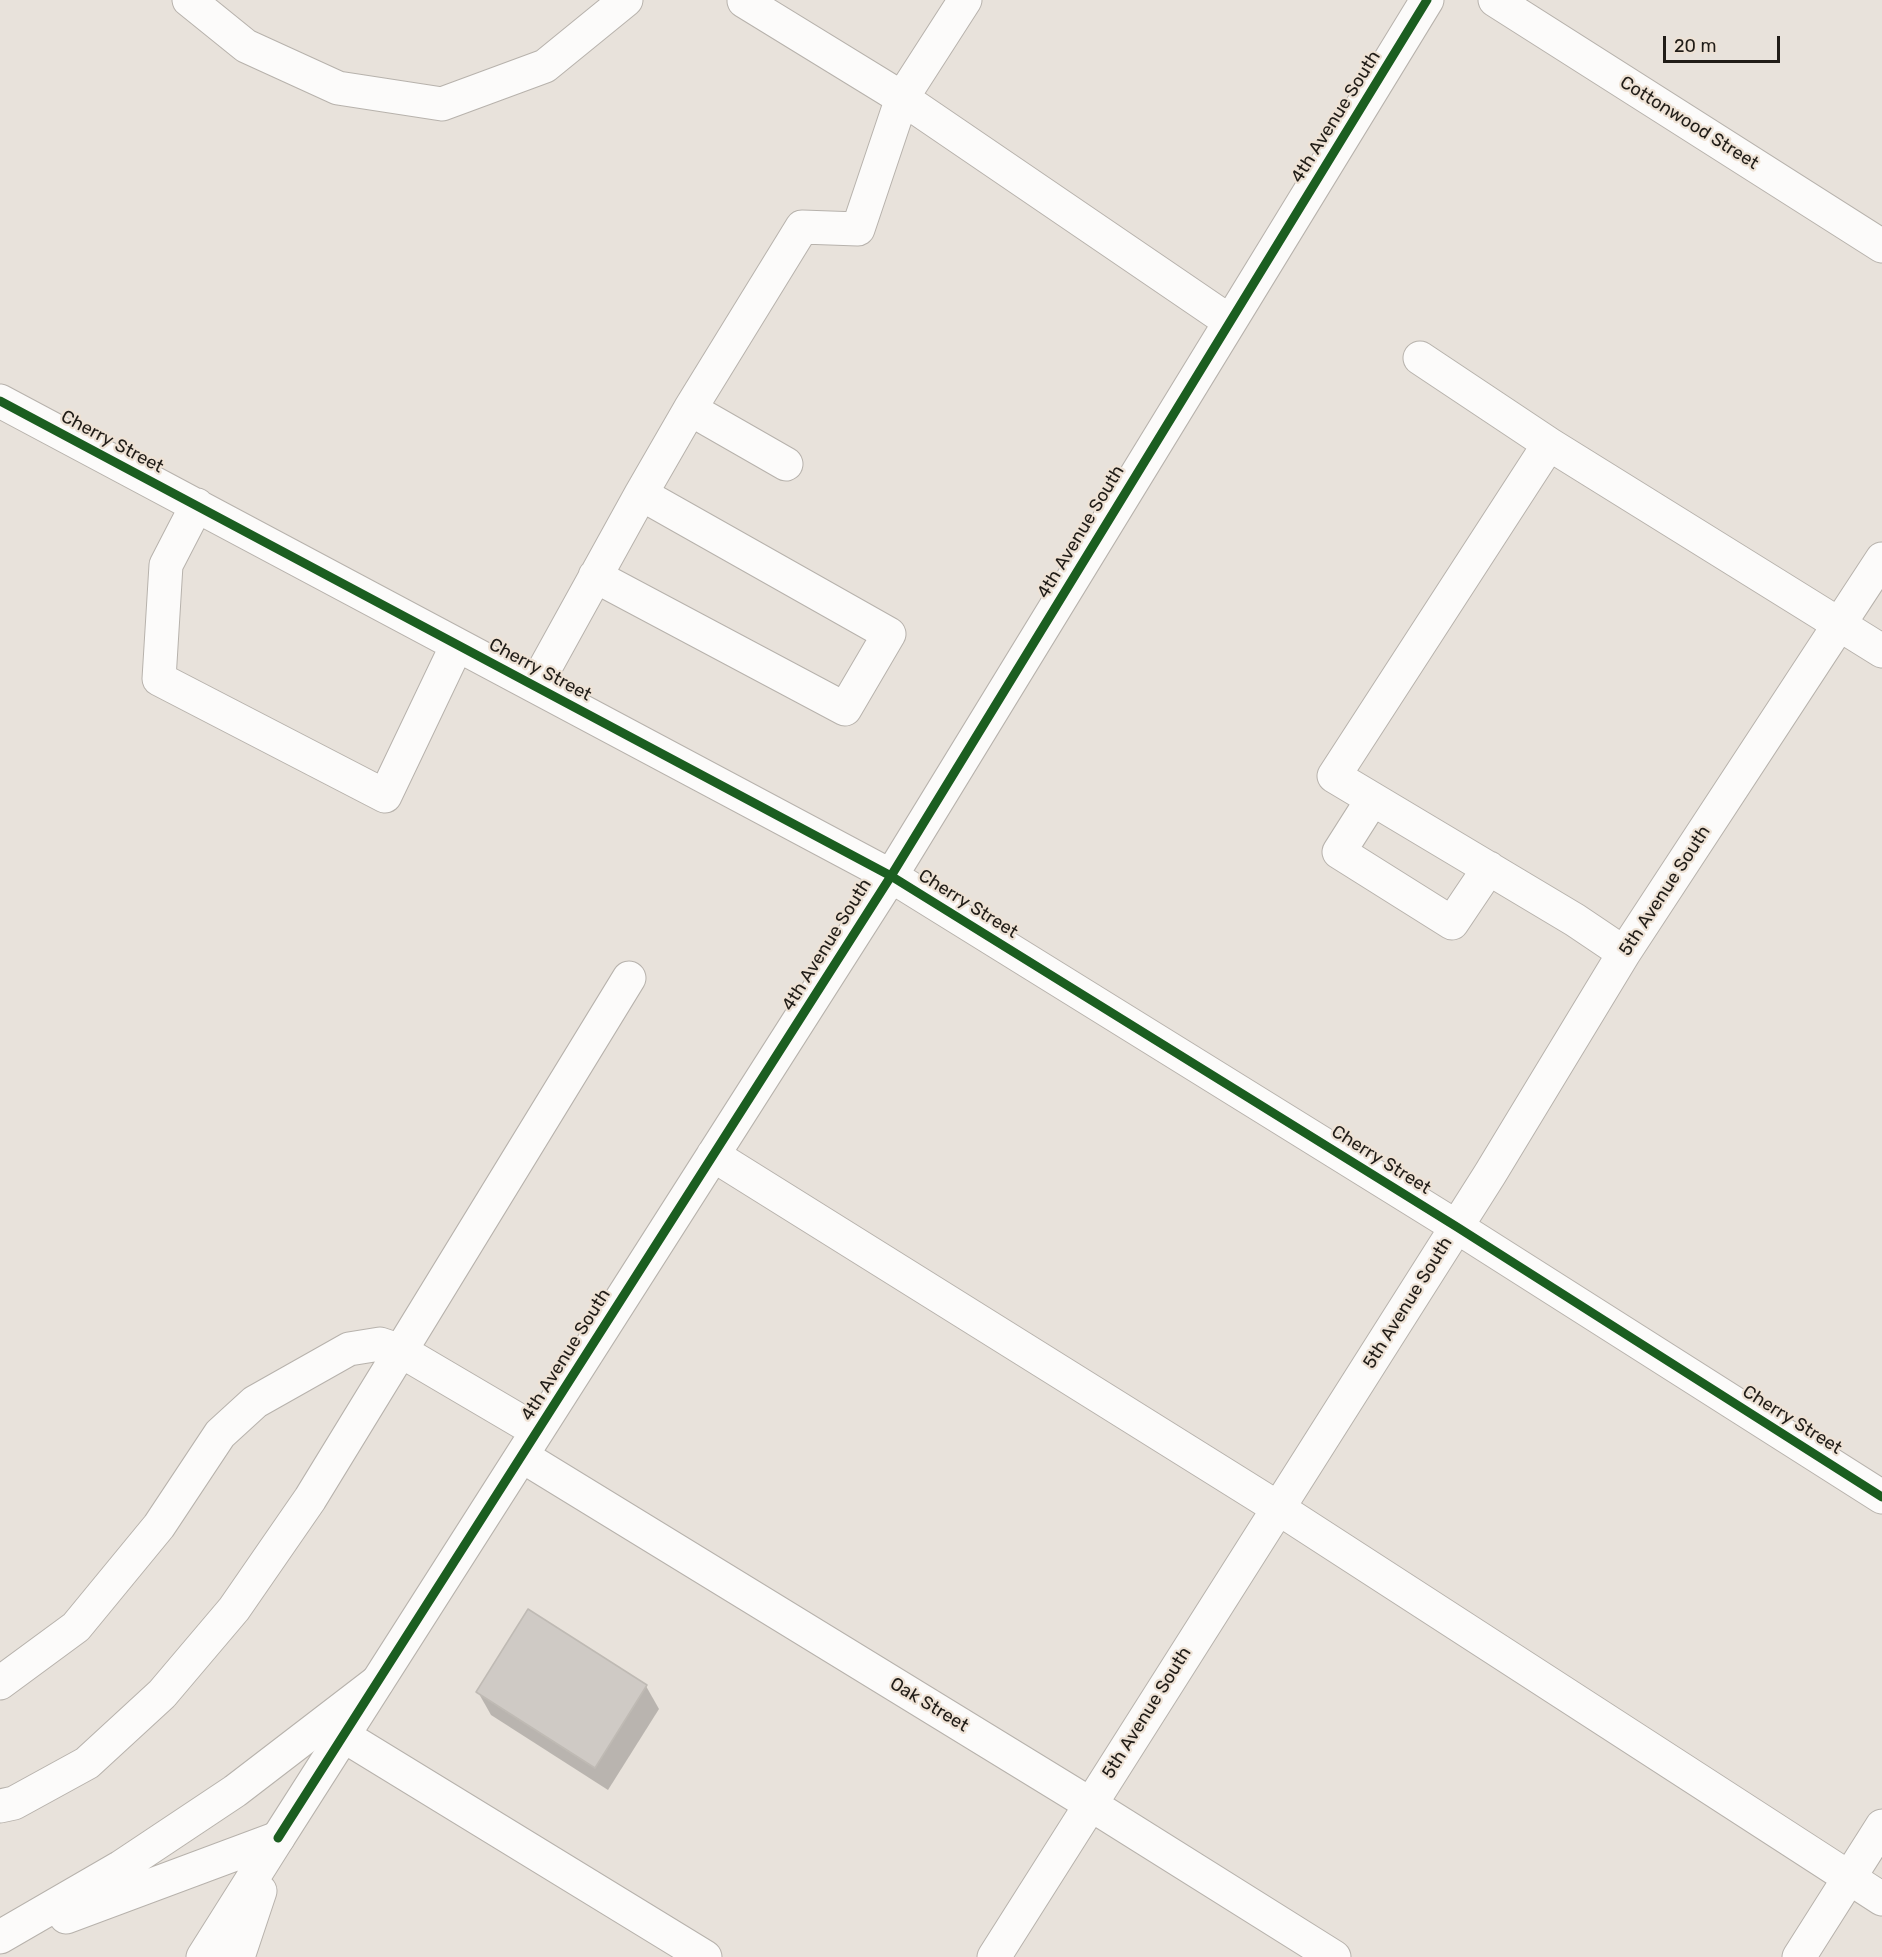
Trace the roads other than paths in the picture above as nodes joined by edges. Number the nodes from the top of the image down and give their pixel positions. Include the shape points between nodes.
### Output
1 (189, 0) edge
2 (626, 0) edge
3 (965, 0) edge
4 (1427, 0) edge
5 (1496, 0) edge
6 (744, 1) edge
7 (902, 98) junction
8 (1882, 246) edge
9 (1230, 321) junction
10 (1420, 358) dead end
11 (0, 401) edge
12 (690, 409) junction
13 (1549, 444) junction
14 (786, 464) dead end
15 (641, 494) junction
16 (196, 505) junction
17 (1882, 559) edge
18 (595, 576) junction
19 (1840, 625) junction
20 (457, 645) junction
21 (1882, 651) edge
22 (535, 686) junction
23 (1372, 800) junction
24 (1489, 868) junction
25 (891, 876) junction
26 (1624, 953) junction
27 (629, 978) dead end
28 (713, 1155) junction
29 (1456, 1227) junction
30 (401, 1351) junction
31 (530, 1443) junction
32 (1882, 1497) edge
33 (1278, 1508) junction
34 (377, 1682) junction
35 (0, 1683) edge
36 (344, 1736) junction
37 (1090, 1804) junction
38 (0, 1806) edge
39 (1882, 1826) edge
40 (278, 1838) junction
41 (1849, 1878) junction
42 (1882, 1899) edge
43 (0, 1937) edge
44 (0, 1941) edge
45 (203, 1957) edge
46 (238, 1957) edge
47 (705, 1957) edge
48 (994, 1957) edge
49 (1334, 1957) edge
50 (1799, 1957) edge

1 - 2 street via 246,46 338,88 442,105 545,66
3 - 7 street
4 - 9 street, 4th Avenue South
5 - 8 street, Cottonwood Street
6 - 7 street
7 - 9 street
7 - 12 street via 858,229 802,227
9 - 25 street, 4th Avenue South
10 - 13 street
11 - 16 street, Cherry Street
12 - 14 street
12 - 15 street
13 - 19 street
13 - 23 street via 1334,776
15 - 18 street
15 - 18 street via 889,634 845,709
16 - 20 street, Cherry Street
16 - 20 street via 166,565 159,679 386,796
17 - 19 street, 5th Avenue South
18 - 22 street
19 - 21 street
19 - 26 street, 5th Avenue South
20 - 22 street, Cherry Street
22 - 25 street, Cherry Street
23 - 24 street
23 - 24 street via 1339,852 1452,923
24 - 26 street
25 - 28 street, 4th Avenue South
25 - 29 street, Cherry Street
26 - 29 street, 5th Avenue South
27 - 30 street
28 - 31 street, 4th Avenue South
28 - 33 street
29 - 32 street, Cherry Street
29 - 33 street, 5th Avenue South
30 - 31 street, Oak Street
30 - 35 street, Oak Street via 380,1344 349,1349 255,1402 220,1434 159,1526 76,1627
30 - 38 street via 310,1499 234,1609 162,1694 87,1763 14,1803
31 - 34 street, 4th Avenue South
31 - 37 street, Oak Street
33 - 37 street, 5th Avenue South
33 - 41 street
34 - 36 street, 4th Avenue South
34 - 43 street via 225,1797 121,1867
36 - 40 street, 4th Avenue South
36 - 47 street
37 - 48 street, 5th Avenue South
37 - 49 street, Oak Street
39 - 41 street
40 - 44 street
40 - 45 street
40 - 46 street
41 - 42 street
41 - 50 street

